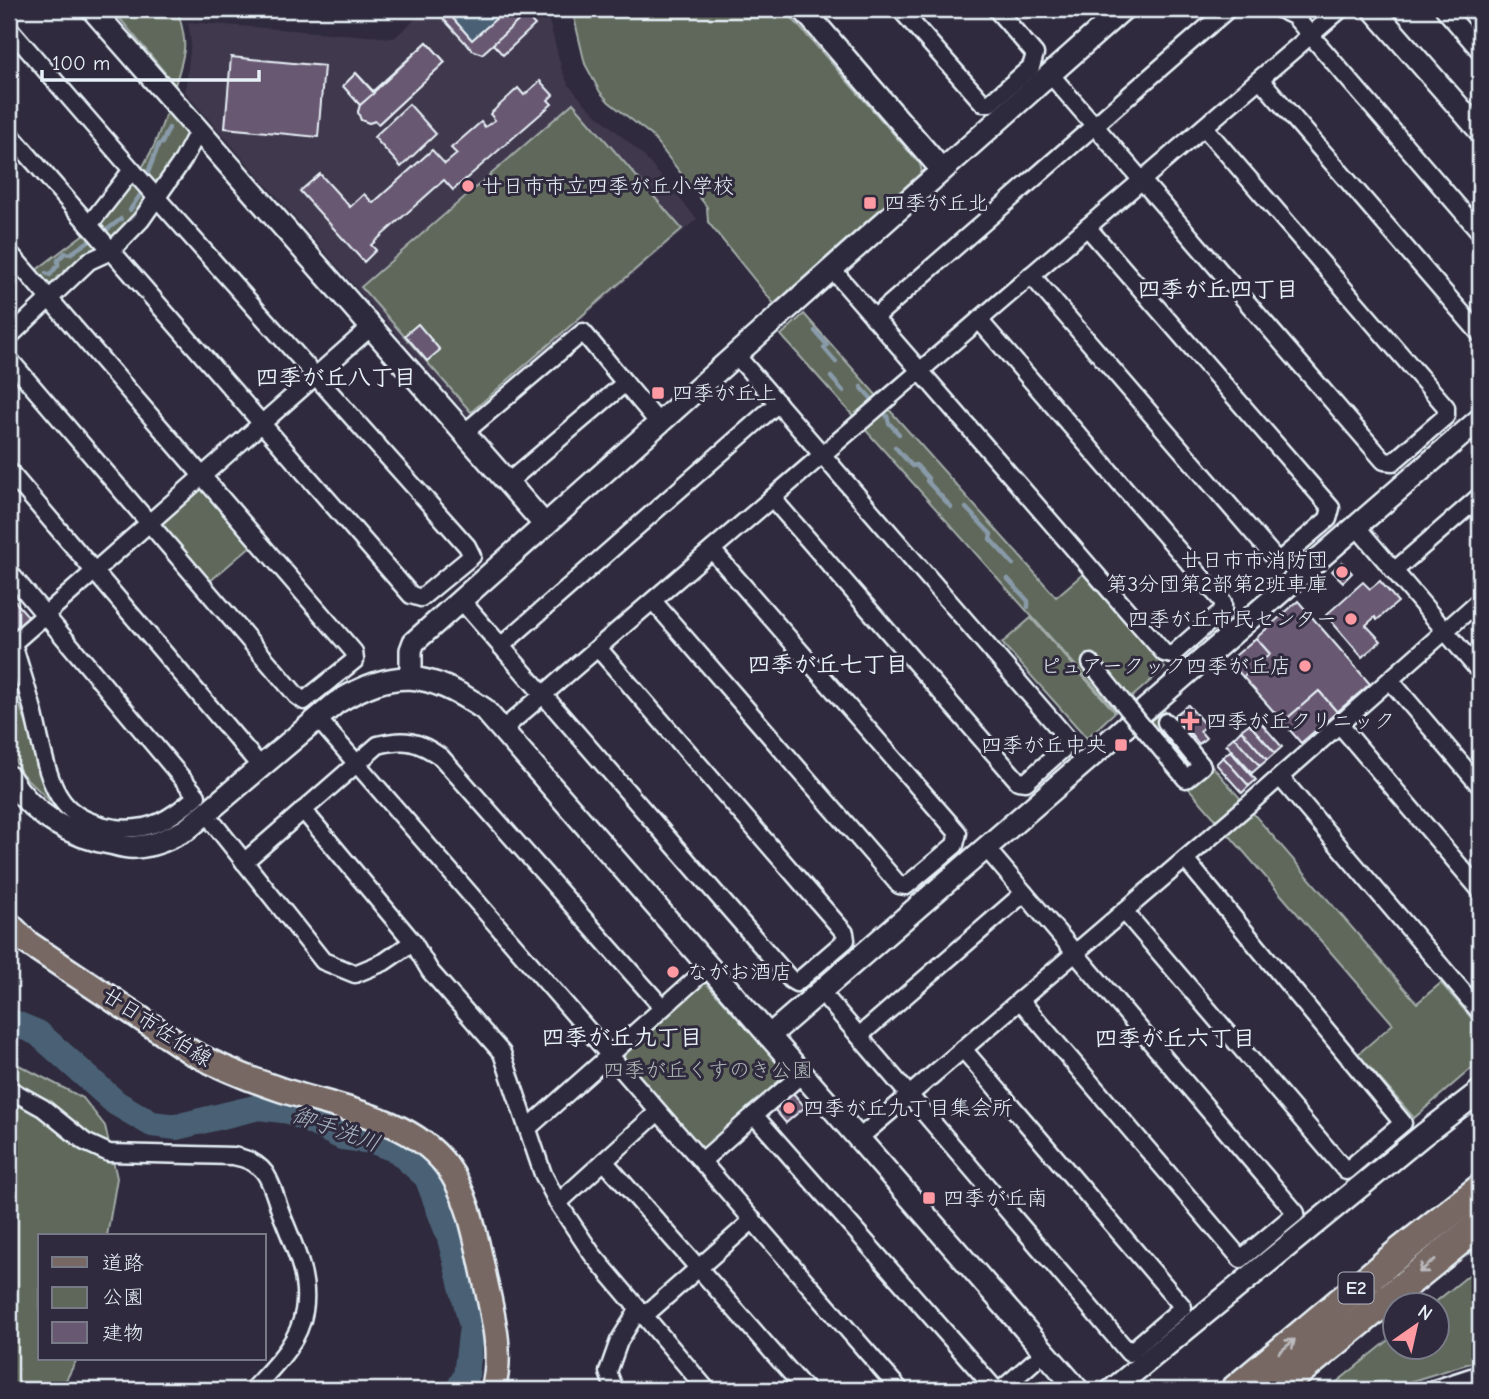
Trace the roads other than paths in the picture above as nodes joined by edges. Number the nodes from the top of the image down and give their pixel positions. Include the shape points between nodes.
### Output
1 (92, 9) edge
2 (803, 9) edge
3 (900, 9) edge
4 (996, 9) edge
5 (1123, 9) edge
6 (1228, 9) edge
7 (1279, 9) edge
8 (1341, 9) edge
9 (1373, 9) edge
10 (1444, 9) edge
11 (9, 28) edge
12 (1310, 35) junction
13 (1480, 51) edge
14 (1050, 74) junction
15 (1260, 79) junction
16 (1094, 125) junction
17 (1203, 127) junction
18 (1480, 131) edge
19 (9, 133) edge
20 (194, 139) dead end
21 (132, 170) junction
22 (942, 170) junction
23 (1142, 180) junction
24 (158, 197) junction
25 (89, 225) junction
26 (1087, 227) junction
27 (1480, 232) edge
28 (111, 251) junction
29 (9, 252) edge
30 (832, 268) junction
31 (1031, 275) junction
32 (49, 298) junction
33 (874, 318) junction
34 (979, 320) junction
35 (12, 325) edge
36 (371, 327) junction
37 (1480, 334) edge
38 (736, 355) junction
39 (9, 359) edge
40 (920, 371) junction
41 (316, 376) junction
42 (625, 383) junction
43 (778, 403) junction
44 (652, 415) dead end
45 (1480, 419) edge
46 (262, 424) junction
47 (464, 433) junction
48 (822, 455) junction
49 (9, 471) edge
50 (202, 476) junction
51 (507, 483) junction
52 (1480, 496) edge
53 (772, 498) junction
54 (149, 523) junction
55 (545, 525) junction
56 (1356, 526) junction
57 (712, 550) junction
58 (94, 571) junction
59 (1394, 571) junction
60 (9, 572) edge
61 (1480, 600) edge
62 (653, 601) junction
63 (467, 607) dead end
64 (45, 615) junction
65 (1446, 631) junction
66 (501, 646) junction
67 (598, 648) junction
68 (1091, 663) dead end
69 (1480, 672) edge
70 (411, 677) junction
71 (1390, 680) junction
72 (543, 695) junction
73 (318, 719) junction
74 (1166, 722) dead end
75 (1340, 725) junction
76 (502, 730) junction
77 (356, 762) junction
78 (261, 766) junction
79 (9, 777) edge
80 (1280, 777) junction
81 (1480, 786) edge
82 (303, 810) junction
83 (215, 825) dead end
84 (986, 848) junction
85 (1185, 859) junction
86 (244, 862) junction
87 (1480, 890) edge
88 (1024, 893) junction
89 (1124, 911) junction
90 (9, 924) edge
91 (413, 942) junction
92 (1075, 953) junction
93 (710, 966) junction
94 (1020, 1000) junction
95 (829, 1001) dead end
96 (662, 1007) junction
97 (1480, 1012) edge
98 (769, 1036) junction
99 (859, 1036) junction
100 (963, 1049) junction
101 (609, 1055) junction
102 (795, 1080) dead end
103 (9, 1089) edge
104 (1480, 1091) edge
105 (909, 1095) junction
106 (658, 1112) junction
107 (754, 1115) junction
108 (528, 1128) junction
109 (858, 1139) junction
110 (604, 1161) junction
111 (702, 1161) junction
112 (1480, 1189) edge
113 (558, 1203) junction
114 (752, 1220) junction
115 (1480, 1224) edge
116 (699, 1268) junction
117 (642, 1313) junction
118 (1033, 1362) dead end
119 (1480, 1374) edge
120 (252, 1390) edge
121 (493, 1390) edge
122 (614, 1390) edge
123 (707, 1390) edge
124 (806, 1390) edge
125 (900, 1390) edge
126 (998, 1390) edge
127 (1078, 1390) edge
128 (1112, 1390) edge
129 (1235, 1390) edge
130 (1276, 1390) edge
131 (1431, 1390) edge

1 - 36 street
2 - 22 street
3 - 4 street via 983,103 990,103 1031,67 1035,54
5 - 14 street
6 - 16 street
7 - 12 street via 1294,16
8 - 12 street
9 - 18 street
10 - 13 street
11 - 21 street
12 - 15 street
12 - 27 street
14 - 16 street
14 - 22 street
15 - 17 street
15 - 37 street
16 - 23 street
16 - 33 street
17 - 23 street
17 - 23 street via 1446,407 1446,416 1393,462 1384,461
19 - 25 street
20 - 24 street
21 - 24 street
21 - 25 street
22 - 30 street
23 - 26 street
24 - 28 street
24 - 41 street
25 - 28 street
26 - 31 street
26 - 31 street via 1331,508 1328,519 1281,559 1275,557
28 - 32 street via 89,261
28 - 46 street
29 - 32 street
30 - 33 street
30 - 38 street
31 - 34 street
32 - 35 street
32 - 50 street
33 - 40 street
34 - 40 street
34 - 40 street via 1223,602 1223,610 1172,655 1164,653
36 - 41 street
36 - 47 street
38 - 43 street
38 - 55 street
39 - 54 street
40 - 48 street
41 - 46 street
41 - 46 street via 472,556 421,598 411,595
42 - 44 street
42 - 47 street via 583,332
42 - 51 street
43 - 48 street
43 - 66 street
45 - 56 street
46 - 50 street
47 - 51 street
48 - 53 street
48 - 53 street via 1067,738 1063,749 1026,782 1018,781
49 - 58 street
50 - 54 street
50 - 54 street via 354,652 355,660 304,701
51 - 55 street
52 - 59 street
53 - 57 street
54 - 58 street
55 - 70 street via 414,642
56 - 59 street
56 - 84 street
57 - 62 street
57 - 62 street via 958,833 955,845 906,886 899,886
58 - 64 street
58 - 78 street
59 - 65 street
60 - 64 street
61 - 65 street
62 - 67 street
63 - 66 street
64 - 64 street via 13,643 46,763 62,801 86,819 111,827 141,828 168,820 197,796
65 - 69 street
65 - 71 street
66 - 72 street
67 - 72 street
67 - 72 street via 845,933 846,940 796,983
68 - 74 street, bridge via 1186,779 1202,766
70 - 73 street via 362,687
70 - 76 street via 460,693 484,709
71 - 75 street
71 - 81 street
72 - 76 street
73 - 77 street
73 - 78 street
75 - 80 street
75 - 87 street
76 - 93 street
77 - 82 street
77 - 96 street via 378,746 396,741 411,741 441,757
77 - 101 street
78 - 79 street via 186,830 159,843 133,848 77,836 52,822
80 - 85 street
80 - 97 street
82 - 86 street
82 - 91 street
83 - 86 street
84 - 88 street
84 - 98 street
85 - 89 street
85 - 89 street via 1403,1123 1346,1171
86 - 91 street via 323,961 355,974 384,962
88 - 92 street
88 - 99 street
89 - 92 street
90 - 121 main road, 廿日市佐伯線 via 28,943 219,1067 399,1126 426,1143 452,1175 472,1222 498,1338
91 - 108 street via 430,971 502,1053
92 - 94 street
92 - 94 street via 1296,1213 1241,1259
93 - 96 street
93 - 98 street
94 - 100 street
95 - 99 street
96 - 101 street
98 - 109 street
99 - 105 street
100 - 105 street
100 - 105 street via 1184,1307 1129,1353
101 - 106 street
101 - 108 street
102 - 107 street
103 - 120 street via 43,1108 85,1142 109,1153 233,1156 264,1172 300,1261 304,1312 296,1336
104 - 128 street
105 - 109 street
106 - 110 street
106 - 111 street
107 - 111 street
107 - 126 street
108 - 113 street
109 - 127 street
110 - 113 street
110 - 116 street
111 - 114 street
129 -> 112 highway, E2
113 - 117 street via 592,1254
114 - 116 street
114 - 125 street
115 -> 130 highway, E2
116 - 117 street
116 - 124 street
117 - 122 street via 619,1341 608,1372
117 - 123 street
118 - 126 street
119 - 131 street

